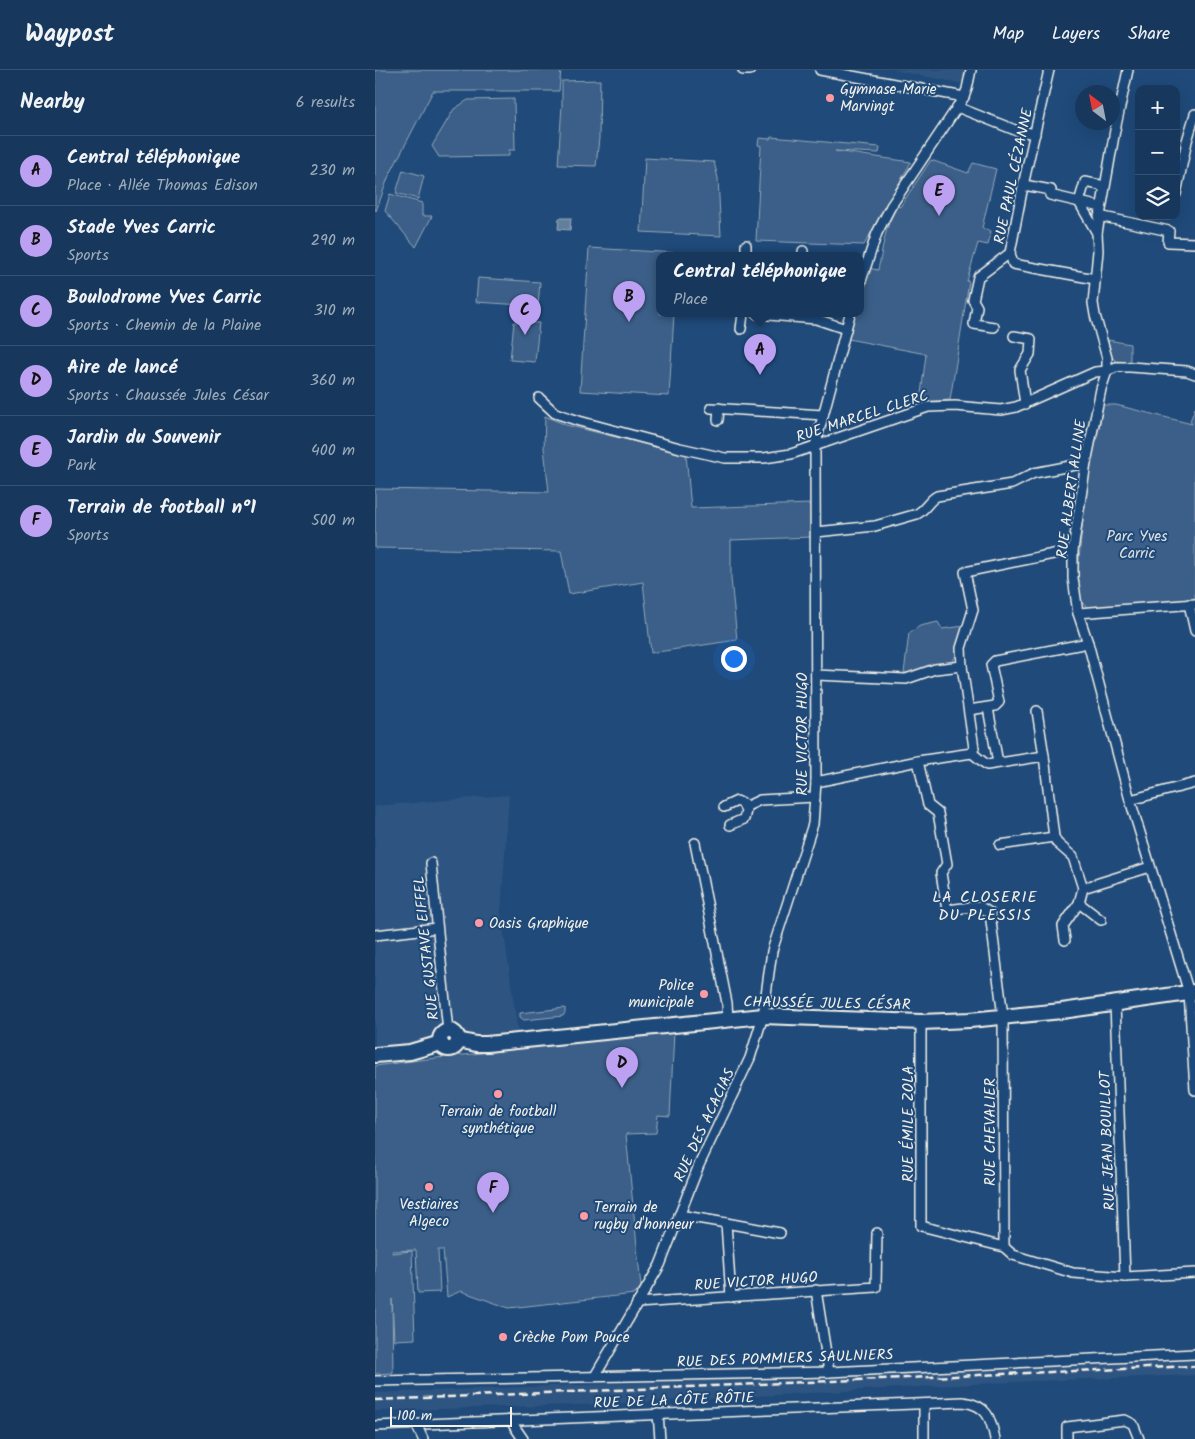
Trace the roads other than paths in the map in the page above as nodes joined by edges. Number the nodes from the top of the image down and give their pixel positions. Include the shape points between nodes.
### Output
1 (743, 70) edge
2 (750, 70) edge
3 (820, 70) edge
4 (971, 70) edge
5 (1049, 70) edge
6 (1128, 70) edge
7 (964, 97) junction
8 (957, 107) junction
9 (1195, 114) edge
10 (1035, 134) junction
11 (1191, 143) edge
12 (1180, 180) edge
13 (1024, 185) junction
14 (1104, 189) junction
15 (1079, 202) junction
16 (1101, 206) junction
17 (1099, 216) junction
18 (1097, 233) junction
19 (1195, 243) edge
20 (746, 245) dead end
21 (746, 252) edge
22 (1010, 253) junction
23 (864, 272) edge
24 (1095, 279) junction
25 (743, 317) edge
26 (808, 317) edge
27 (849, 317) edge
28 (994, 327) dead end
29 (741, 329) dead end
30 (846, 329) junction
31 (1014, 336) dead end
32 (1107, 371) junction
33 (1195, 374) edge
34 (539, 398) dead end
35 (1025, 404) junction
36 (823, 415) junction
37 (718, 420) dead end
38 (815, 446) junction
39 (1086, 463) junction
40 (816, 532) junction
41 (1073, 550) junction
42 (1192, 604) edge
43 (1078, 613) junction
44 (1195, 631) edge
45 (1088, 643) junction
46 (962, 666) junction
47 (816, 675) junction
48 (988, 708) junction
49 (969, 710) junction
50 (1037, 711) dead end
51 (973, 751) junction
52 (1045, 756) junction
53 (918, 761) junction
54 (998, 763) junction
55 (816, 782) junction
56 (1195, 783) edge
57 (815, 797) junction
58 (1130, 800) junction
59 (724, 807) dead end
60 (745, 807) junction
61 (730, 824) dead end
62 (1054, 836) junction
63 (695, 843) dead end
64 (1000, 845) dead end
65 (431, 862) dead end
66 (1150, 867) junction
67 (1083, 888) junction
68 (1079, 903) junction
69 (1101, 920) dead end
70 (437, 928) junction
71 (375, 935) edge
72 (1065, 940) dead end
73 (1192, 992) edge
74 (1115, 1003) junction
75 (763, 1016) junction
76 (1003, 1016) junction
77 (728, 1019) junction
78 (921, 1022) junction
79 (453, 1035) junction
80 (375, 1055) edge
81 (1195, 1090) edge
82 (679, 1215) junction
83 (726, 1223) junction
84 (780, 1233) dead end
85 (877, 1233) dead end
86 (1004, 1247) junction
87 (1195, 1273) edge
88 (1125, 1277) junction
89 (816, 1290) junction
90 (731, 1296) junction
91 (637, 1303) junction
92 (1195, 1354) edge
93 (829, 1372) junction
94 (595, 1376) junction
95 (375, 1381) edge
96 (924, 1404) junction
97 (658, 1414) junction
98 (510, 1420) junction
99 (416, 1424) junction
100 (375, 1426) edge
101 (423, 1439) edge
102 (523, 1439) edge
103 (660, 1439) edge
104 (924, 1439) edge
105 (995, 1439) edge
106 (1067, 1439) edge
107 (1139, 1439) edge

1 - 2 street
3 - 7 street
4 - 7 street
5 - 10 street, RUE PAUL CÉZANNE
6 - 14 street, RUE ALBERT ALLINE
7 - 8 street
8 - 10 street via 1015,130
8 - 23 street via 891,206
9 - 11 street
10 - 13 street, RUE PAUL CÉZANNE
11 - 12 street
13 - 15 street via 1051,190 1050,195
13 - 22 street, RUE PAUL CÉZANNE
14 - 15 street via 1085,182
14 - 16 street, RUE ALBERT ALLINE
15 - 16 street
15 - 18 street
16 - 17 street, RUE ALBERT ALLINE
17 - 18 street, RUE ALBERT ALLINE
17 - 19 street via 1169,231 1168,242
18 - 24 street, RUE ALBERT ALLINE
20 - 21 street
22 - 24 street, RUE PAUL CÉZANNE via 1013,264
22 - 28 street via 978,278 973,300 977,307 974,324
24 - 32 street, RUE ALBERT ALLINE via 1093,303 1107,358
25 - 29 street
26 - 30 street
27 - 30 street, RUE VICTOR HUGO
30 - 36 street, RUE VICTOR HUGO
31 - 35 street via 1031,339 1030,354 1020,370
32 - 33 street, RUE MARCEL CLERC via 1130,367
32 - 35 street, RUE MARCEL CLERC via 1087,375
32 - 39 street, RUE ALBERT ALLINE
34 - 38 street, RUE MARCEL CLERC via 561,415 725,458 763,458
35 - 38 street, RUE MARCEL CLERC via 1001,410 966,406 928,407
36 - 37 street via 715,408
36 - 38 street, RUE VICTOR HUGO
38 - 40 street, RUE VICTOR HUGO
39 - 40 street via 1034,473 1012,484 937,496 917,514 875,526
39 - 41 street, RUE ALBERT ALLINE
40 - 47 street, RUE VICTOR HUGO
41 - 43 street, RUE ALBERT ALLINE
41 - 46 street via 965,572 973,610 961,648
42 - 43 street
42 - 44 street
43 - 45 street, RUE ALBERT ALLINE
45 - 48 street via 992,662 999,702
45 - 58 street, RUE ALBERT ALLINE
46 - 47 street via 935,669 906,679
46 - 49 street
47 - 55 street, RUE VICTOR HUGO
48 - 49 street
48 - 54 street
49 - 51 street
50 - 52 street
51 - 53 street
51 - 54 street via 987,765
52 - 54 street
52 - 62 street
53 - 55 street
53 - 76 street, RUE CHEVALIER via 928,805 938,813 947,864 941,873 947,910 979,906 990,913
55 - 57 street, RUE VICTOR HUGO
56 - 58 street
57 - 60 street via 760,800
57 - 75 street, RUE VICTOR HUGO via 813,824 772,951
58 - 66 street, RUE ALBERT ALLINE
59 - 60 street via 737,801
60 - 61 street via 744,819
62 - 64 street
62 - 67 street via 1073,857
63 - 77 street
65 - 70 street, RUE GUSTAVE EIFFEL
66 - 67 street
66 - 73 street, RUE ALBERT ALLINE
67 - 68 street
68 - 69 street
68 - 72 street via 1063,926
70 - 71 street
70 - 79 street, RUE GUSTAVE EIFFEL
73 - 74 street, CHAUSSÉE JULES CÉSAR
73 - 81 street, RUE ALBERT ALLINE
74 - 76 street, CHAUSSÉE JULES CÉSAR
74 - 88 street, RUE JEAN BOUILLOT
75 - 77 street, CHAUSSÉE JULES CÉSAR
75 - 78 street, CHAUSSÉE JULES CÉSAR
75 - 82 street, RUE DES ACACIAS via 750,1058
76 - 78 street, CHAUSSÉE JULES CÉSAR
76 - 86 street, RUE CHEVALIER
77 - 79 street, CHAUSSÉE JULES CÉSAR via 487,1044 476,1044
78 - 86 street, RUE ÉMILE ZOLA via 921,1226
79 - 80 street, CHAUSSÉE JULES CÉSAR via 456,1045 449,1049 441,1044 410,1052
82 - 83 street
82 - 91 street, RUE DES ACACIAS via 660,1264
83 - 84 street
83 - 90 street
85 - 89 street, RUE VICTOR HUGO via 876,1287
86 - 88 street via 1013,1255 1073,1272
87 - 88 street
89 - 90 street, RUE VICTOR HUGO
89 - 93 street
90 - 91 street, RUE VICTOR HUGO
91 - 94 street, RUE DES ACACIAS
92 - 93 street, RUE DES POMMIERS SAULNIERS
93 - 94 street, RUE DES POMMIERS SAULNIERS
94 - 95 street, RUE DES POMMIERS SAULNIERS
96 - 97 street, RUE DE LA CÔTE RÔTIE
96 - 104 street
96 - 105 street, RUE DE LA CÔTE RÔTIE via 974,1403 990,1419
97 - 98 street, RUE DE LA CÔTE RÔTIE
97 - 103 street
98 - 99 street, RUE DE LA CÔTE RÔTIE
98 - 102 street
99 - 100 street, RUE DE LA CÔTE RÔTIE
99 - 101 street
106 - 107 street via 1067,1427 1125,1420 1133,1424

